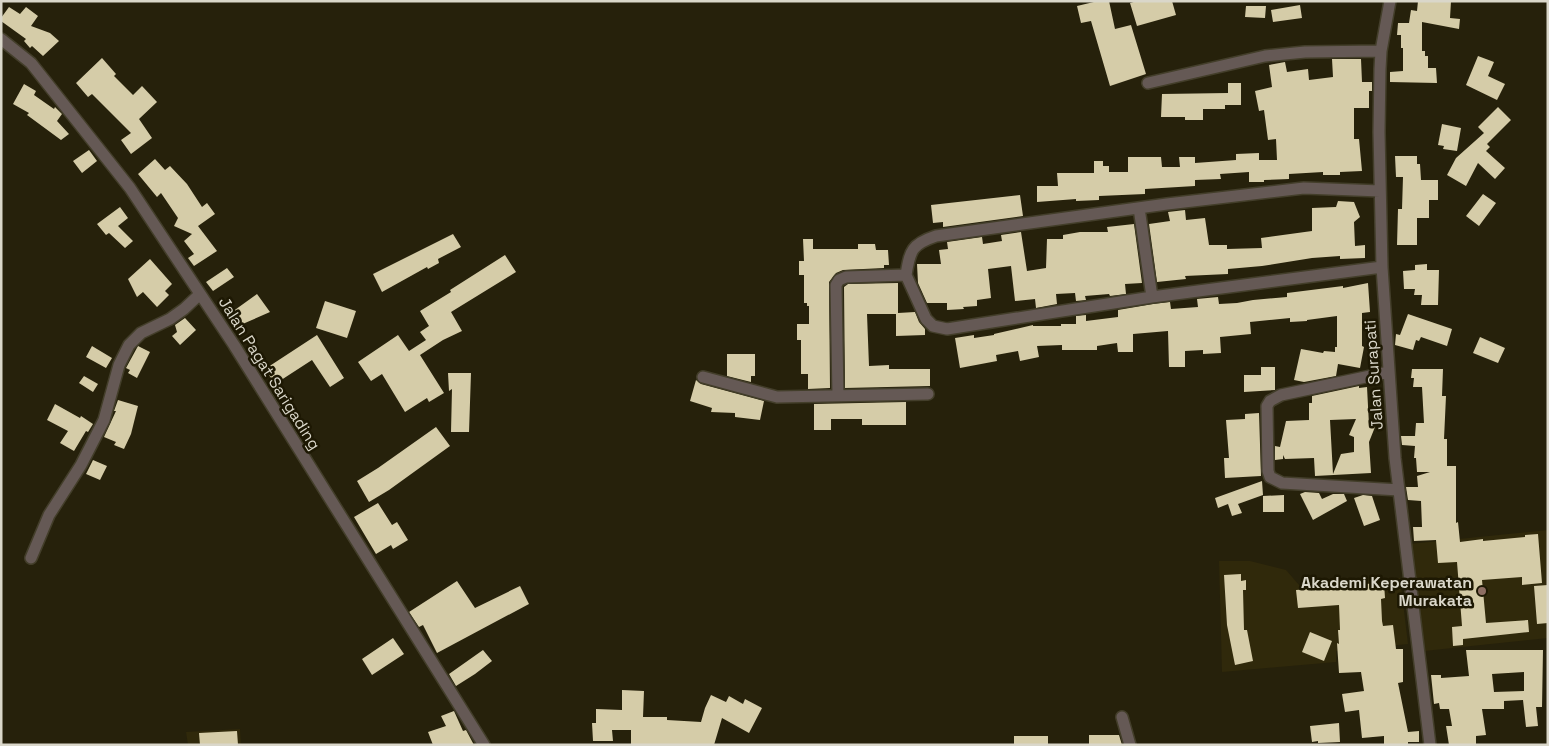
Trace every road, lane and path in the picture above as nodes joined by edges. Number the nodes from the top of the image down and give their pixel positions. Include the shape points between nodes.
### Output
1 (1390, 1) edge
2 (1, 39) edge
3 (1381, 51) junction
4 (1148, 83) dead end
5 (1380, 191) junction
6 (1139, 208) junction
7 (1382, 267) junction
8 (906, 274) junction
9 (200, 294) junction
10 (1152, 297) junction
11 (1389, 372) junction
12 (703, 377) dead end
13 (928, 394) dead end
14 (838, 396) junction
15 (1399, 490) junction
16 (31, 558) dead end
17 (1122, 717) dead end
18 (484, 745) edge
19 (1130, 745) edge
20 (1430, 745) edge

1 - 3 street, Jalan Surapati
2 - 9 street, Jalan Pagat Sarigading via 32,63 124,180
3 - 4 street via 1265,56
3 - 5 street, Jalan Surapati
5 - 6 street via 1304,188
5 - 7 street, Jalan Surapati
6 - 8 street via 936,236 914,247
6 - 10 street
7 - 10 street
7 - 11 street, Jalan Surapati
8 - 10 street via 926,319 933,326 947,329
8 - 14 street via 846,277 836,285
9 - 16 street via 184,310 141,333 129,345 120,364 104,420 81,465 49,515
9 - 18 street, Jalan Pagat Sarigading
11 - 15 street, Jalan Surapati
11 - 15 street via 1281,395 1270,401 1267,406 1268,471 1270,478 1282,483
12 - 14 street via 777,397
13 - 14 street
15 - 20 street, Jalan Surapati
17 - 19 street

